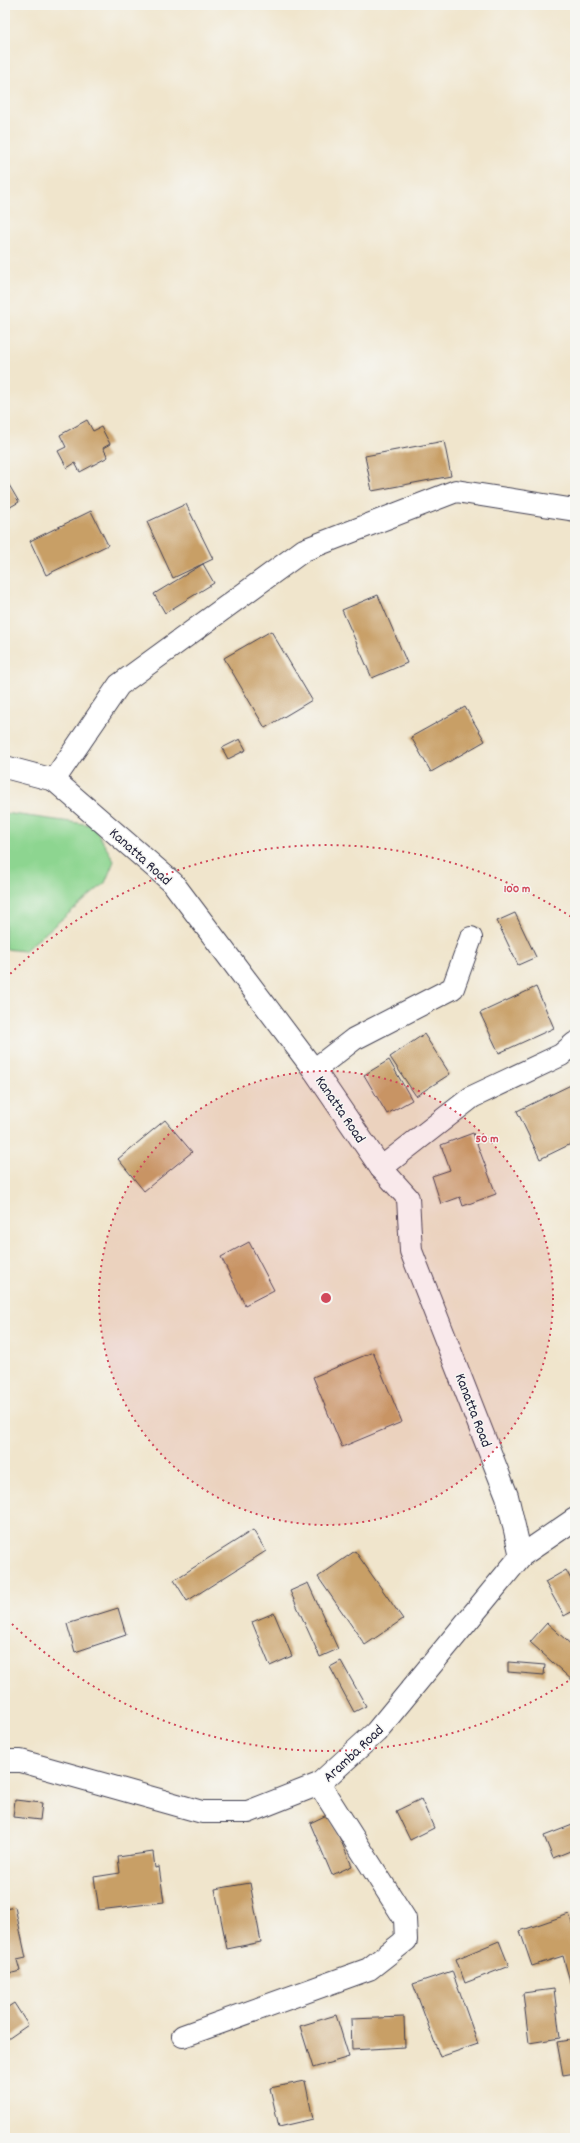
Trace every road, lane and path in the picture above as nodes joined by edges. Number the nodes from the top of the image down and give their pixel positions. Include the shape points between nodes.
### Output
1 (575, 510) edge
2 (5, 767) edge
3 (54, 780) junction
4 (471, 938) dead end
5 (575, 1043) edge
6 (314, 1070) junction
7 (381, 1168) junction
8 (575, 1519) edge
9 (521, 1556) junction
10 (5, 1760) edge
11 (319, 1784) junction
12 (183, 2036) dead end

1 - 3 street via 456,491 304,550 119,685
2 - 3 street, Kanatta Road
3 - 6 street, Kanatta Road via 172,883
4 - 6 street via 453,988 354,1039
5 - 7 street via 561,1055 472,1097
6 - 7 street, Kanatta Road
7 - 9 street, Kanatta Road via 408,1198 411,1251 508,1496
8 - 9 street, Aramba Road
9 - 11 street, Aramba Road via 376,1732
10 - 11 street, Aramba Road via 21,1761 202,1812 248,1812
11 - 12 street via 405,1919 406,1940 369,1969

